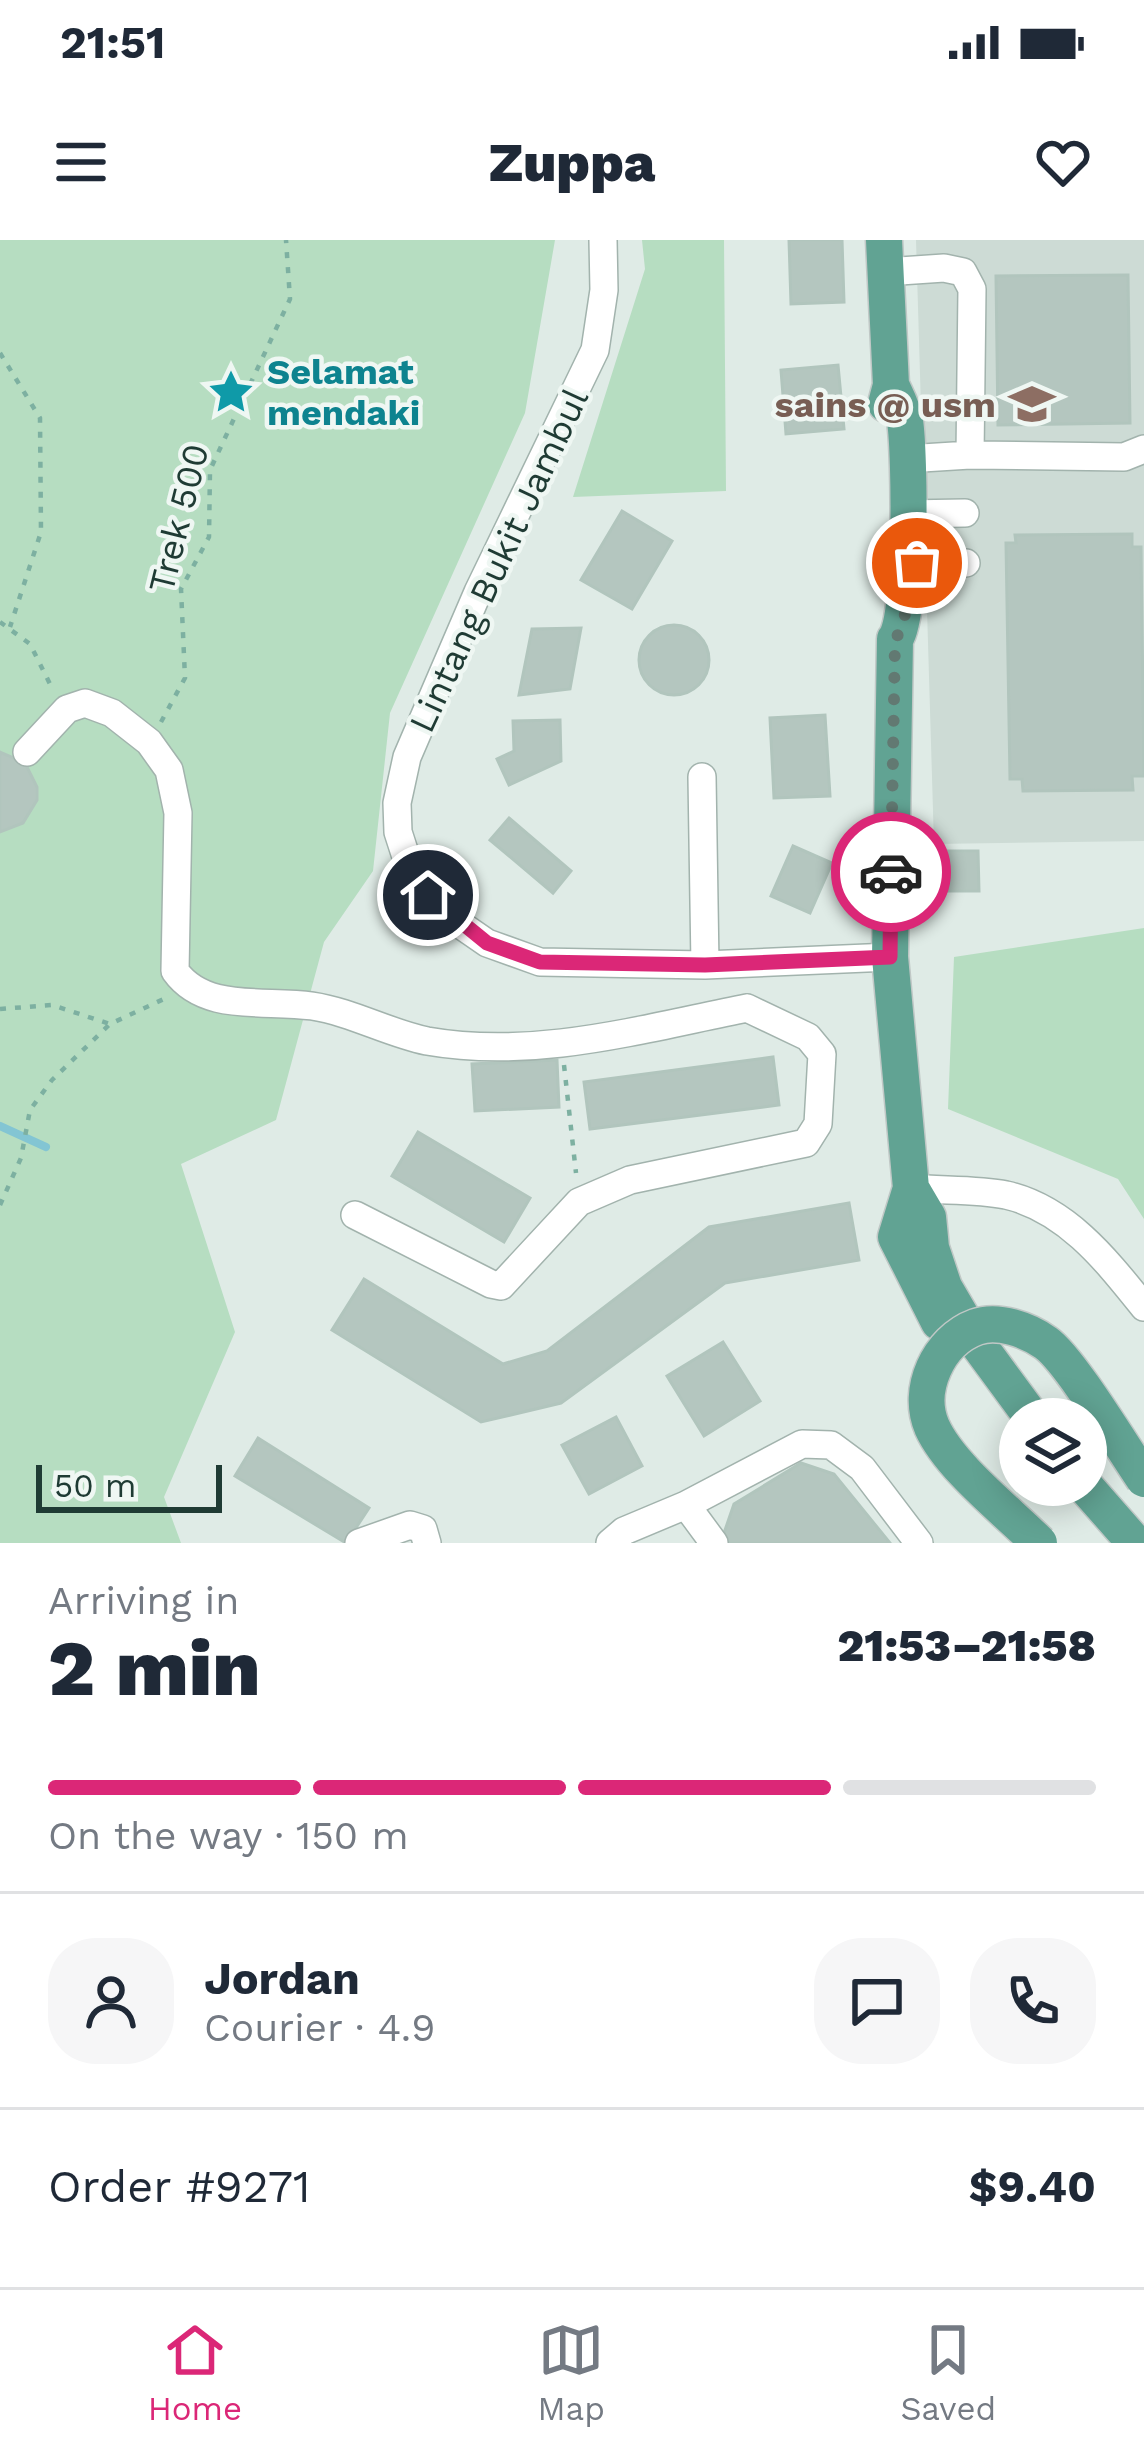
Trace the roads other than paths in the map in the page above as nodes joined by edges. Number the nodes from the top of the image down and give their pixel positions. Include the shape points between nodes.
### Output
1 (603, 240) edge
2 (884, 256) edge
3 (891, 385) junction
4 (1144, 449) edge
5 (970, 454) junction
6 (906, 459) junction
7 (965, 513) dead end
8 (906, 514) junction
9 (907, 563) junction
10 (966, 563) dead end
11 (895, 639) junction
12 (27, 752) dead end
13 (702, 777) dead end
14 (890, 957) junction
15 (747, 963) junction
16 (705, 965) junction
17 (747, 1008) junction
18 (910, 1188) junction
19 (355, 1215) dead end
20 (1144, 1307) edge
21 (1018, 1398) edge
22 (999, 1403) edge
23 (1144, 1479) edge
24 (686, 1505) junction
25 (1080, 1506) edge
26 (1102, 1506) edge
27 (359, 1543) edge
28 (428, 1543) edge
29 (610, 1543) edge
30 (714, 1543) edge
31 (920, 1543) edge
32 (1039, 1543) edge
33 (1109, 1543) edge
34 (1135, 1543) edge

1 - 16 street, Lintang Bukit Jambul via 596,350 434,688 407,757 398,832 428,895 487,943 540,962
2 - 3 main road
2 - 5 street via 963,272 972,289
3 - 6 main road via 904,417
3 - 11 main road via 883,415 882,611
4 - 5 street via 1124,457
5 - 6 street
6 - 8 main road
7 - 8 street
8 - 9 main road
9 - 10 street
9 - 11 main road
11 - 14 main road
12 - 17 street via 67,709 86,703 149,742 169,770 178,813 175,971 209,999 314,1006 422,1040 470,1046 562,1046
13 - 16 street
14 - 15 street, Lintang Bukit Jambul
14 - 18 main road
15 - 16 street, Lintang Bukit Jambul
15 - 17 street
17 - 19 street via 808,1037 822,1054 818,1124 806,1143 630,1180 579,1202 501,1286
18 - 20 street via 1006,1195 1050,1212
18 - 21 main road via 928,1217 944,1286
18 - 22 main road via 896,1237 951,1341
23 - 32 main road, bridge via 1049,1345 1011,1327 975,1328 945,1352 927,1382 927,1409 960,1465
24 - 29 street
24 - 30 street
24 - 31 street via 802,1444 831,1445 862,1468
25 - 33 main road
26 - 34 main road
27 - 28 street via 410,1525 423,1528

